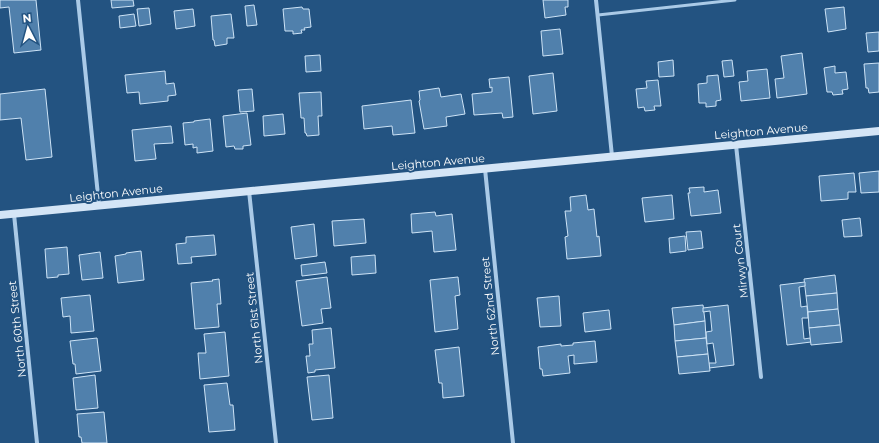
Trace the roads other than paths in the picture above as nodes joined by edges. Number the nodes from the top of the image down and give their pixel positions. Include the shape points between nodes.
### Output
1 (78, 0) edge
2 (596, 0) edge
3 (735, 0) edge
4 (598, 15) junction
5 (879, 131) edge
6 (736, 144) junction
7 (612, 156) junction
8 (485, 168) junction
9 (249, 191) junction
10 (99, 205) junction
11 (14, 214) junction
12 (0, 215) edge
13 (761, 376) dead end
14 (38, 443) edge
15 (276, 443) edge
16 (513, 443) edge

1 - 10 street
2 - 4 street
3 - 4 lane
4 - 7 street
5 - 6 street, Leighton Avenue
6 - 7 street, Leighton Avenue
6 - 13 street, Mirwyn Court
7 - 8 street, Leighton Avenue
8 - 9 street, Leighton Avenue
8 - 16 street, North 62nd Street
9 - 10 street, Leighton Avenue
9 - 15 street, North 61st Street
10 - 11 street, Leighton Avenue
11 - 12 street, Leighton Avenue
11 - 14 street, North 60th Street

